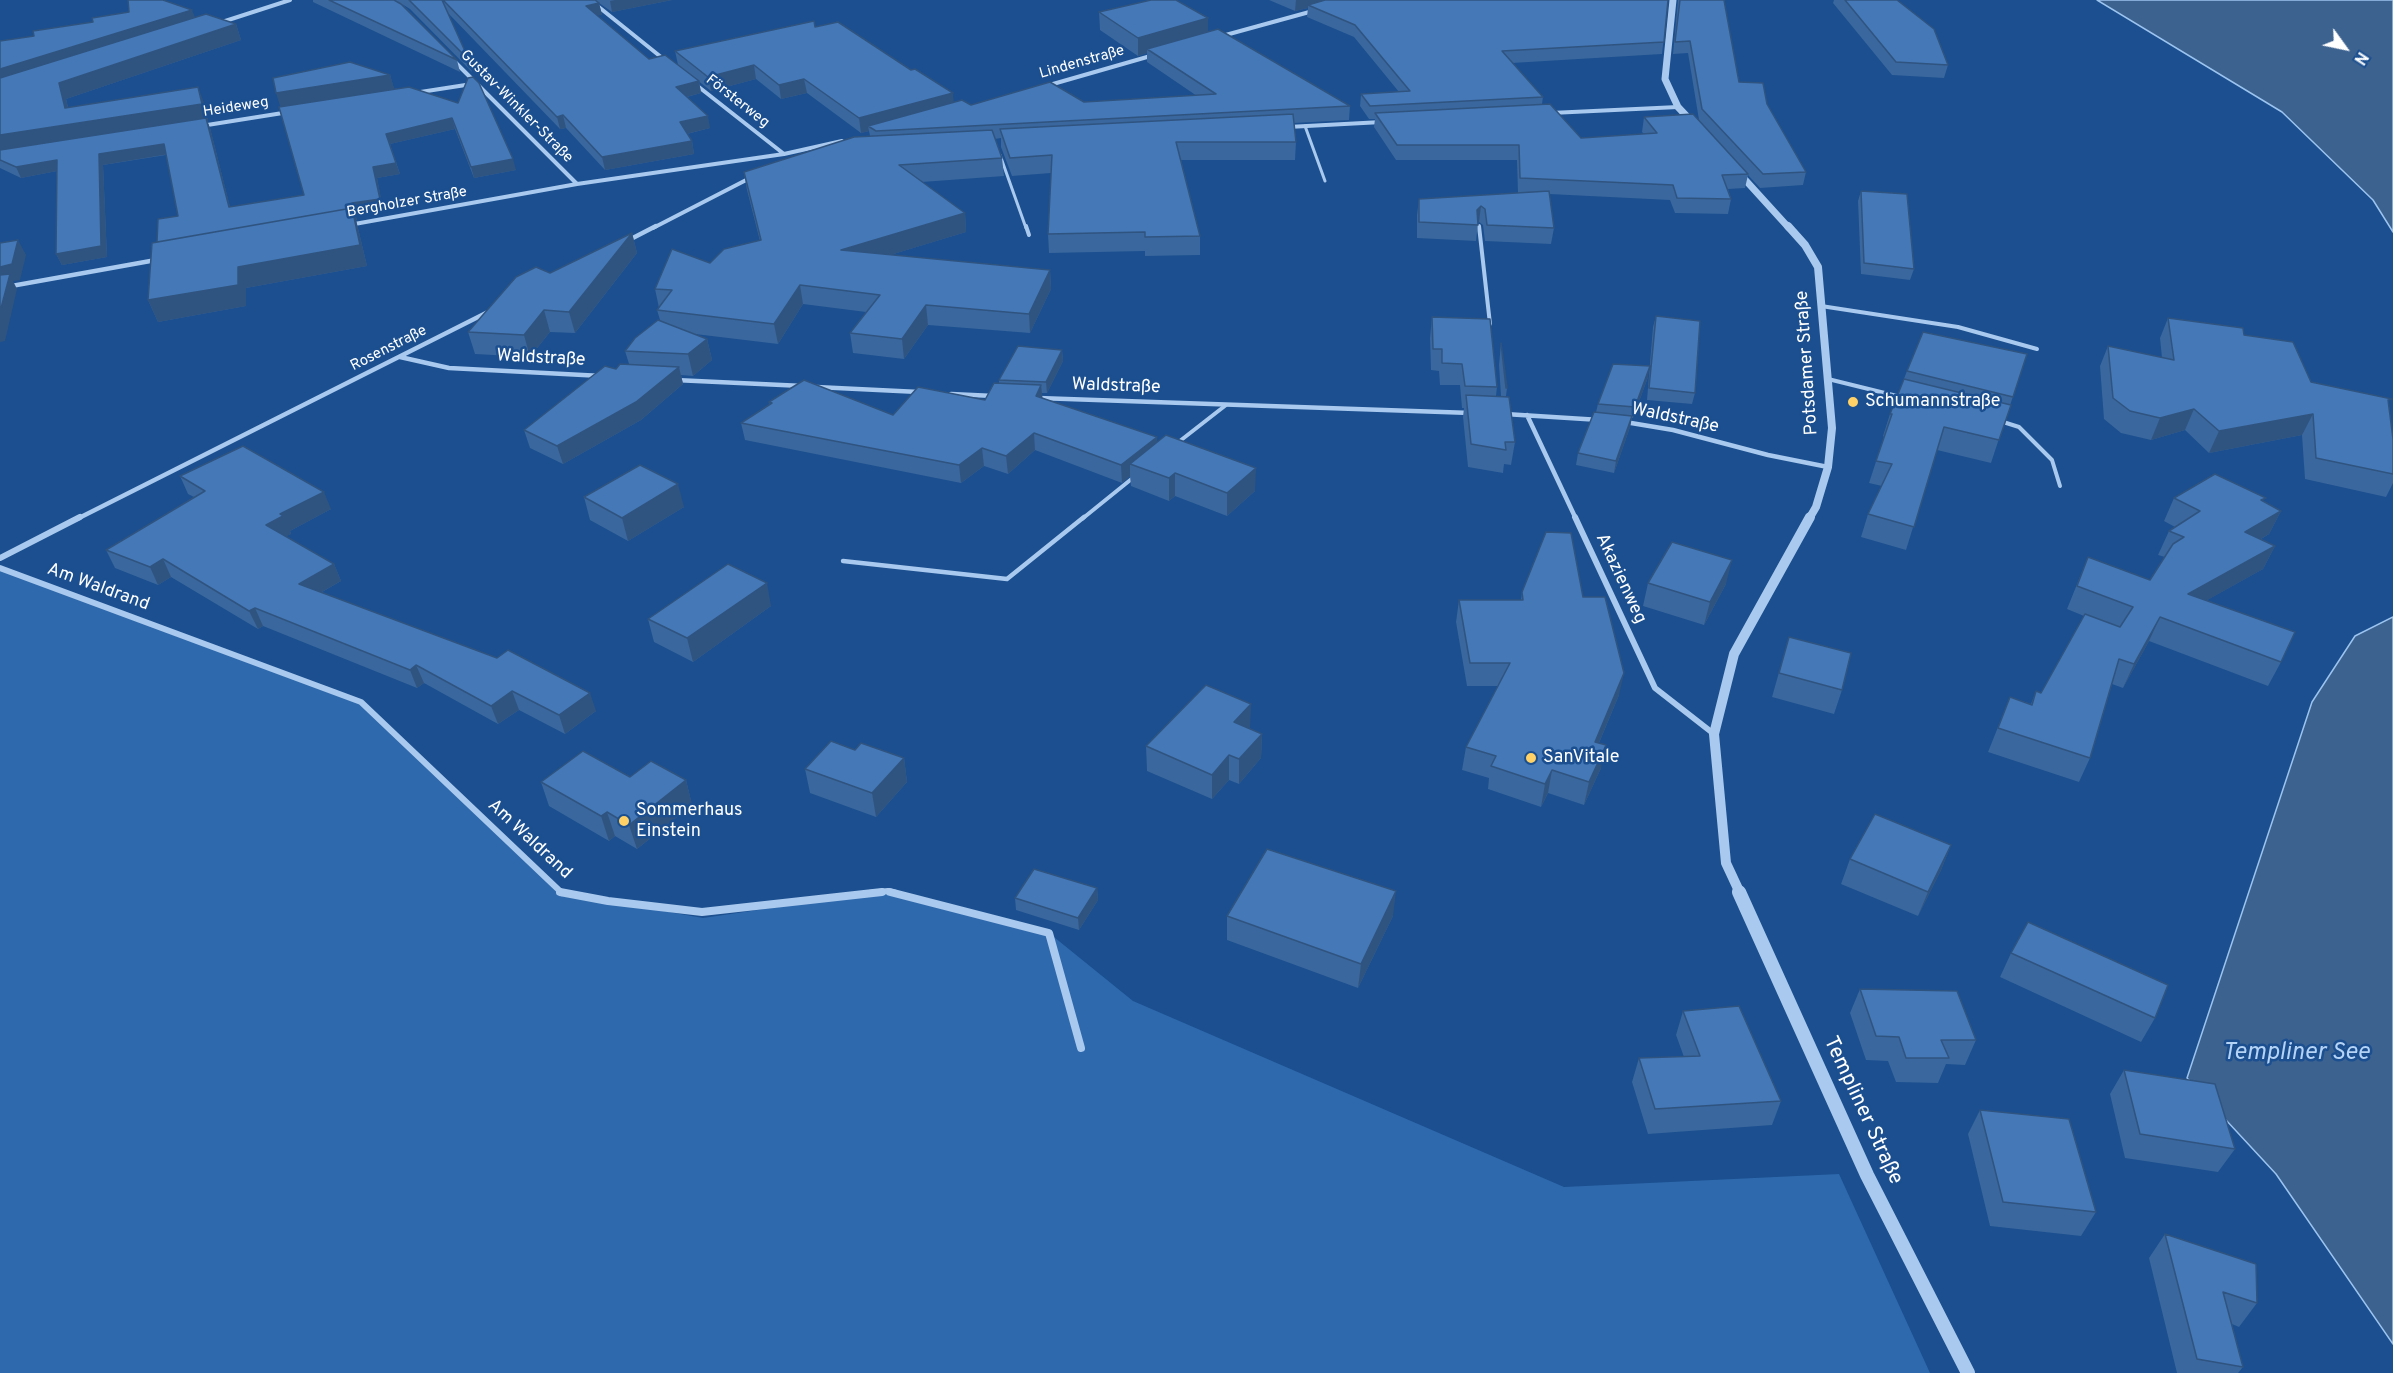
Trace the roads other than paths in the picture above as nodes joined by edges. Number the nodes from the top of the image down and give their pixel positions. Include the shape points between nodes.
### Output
1 (290, 0) edge
2 (590, 0) edge
3 (1673, 0) edge
4 (1317, 10) edge
5 (212, 25) edge
6 (1214, 38) edge
7 (1157, 54) edge
8 (453, 60) edge
9 (671, 65) edge
10 (690, 80) edge
11 (476, 83) junction
12 (1044, 86) edge
13 (406, 94) edge
14 (1678, 106) junction
15 (290, 112) edge
16 (1550, 113) edge
17 (1387, 122) edge
18 (197, 126) edge
19 (1305, 126) junction
20 (1284, 128) edge
21 (1702, 133) edge
22 (853, 139) edge
23 (819, 153) edge
24 (1000, 153) edge
25 (784, 154) junction
26 (777, 160) edge
27 (1733, 167) edge
28 (753, 177) edge
29 (1325, 181) dead end
30 (577, 184) junction
31 (1479, 226) edge
32 (341, 227) edge
33 (1029, 235) dead end
34 (618, 246) edge
35 (165, 258) edge
36 (0, 288) edge
37 (1821, 306) junction
38 (493, 309) edge
39 (1490, 332) edge
40 (2037, 348) dead end
41 (400, 357) junction
42 (604, 376) edge
43 (663, 379) edge
44 (1828, 379) junction
45 (924, 393) edge
46 (948, 394) edge
47 (996, 396) edge
48 (1031, 398) edge
49 (1907, 398) edge
50 (1226, 405) junction
51 (1476, 414) edge
52 (1499, 414) edge
53 (1527, 415) junction
54 (1994, 419) edge
55 (1610, 420) edge
56 (1622, 421) edge
57 (1171, 448) edge
58 (1828, 467) junction
59 (1144, 470) edge
60 (2060, 486) dead end
61 (0, 558) edge
62 (843, 561) dead end
63 (0, 568) edge
64 (1714, 734) junction
65 (1726, 863) joint
66 (1082, 1048) dead end
67 (1968, 1373) edge

1 - 5 street
2 - 9 street
3 - 14 street via 1665,79
4 - 6 street
7 - 12 street, Lindenstraße
8 - 11 street, Gustav-Winkler-Straße
10 - 25 street, Försterweg
11 - 13 street
11 - 30 street, Gustav-Winkler-Straße
14 - 16 street
14 - 21 street
15 - 18 street, Heideweg
17 - 19 street
19 - 20 street
19 - 29 lane
22 - 25 street
23 - 25 street
24 - 33 lane
25 - 26 street
25 - 30 street, Bergholzer Straße
27 - 37 street, Potsdamer Straße via 1805,245 1818,267
28 - 34 street
30 - 32 street, Bergholzer Straße
31 - 39 lane
35 - 36 street
37 - 40 lane via 1958,327
37 - 44 street, Potsdamer Straße
38 - 41 street, Rosenstraße
41 - 42 street, Waldstraße via 449,368
41 - 61 street, Rosenstraße
43 - 45 street
44 - 49 lane
44 - 58 street, Potsdamer Straße via 1832,428
46 - 47 street
48 - 50 street, Waldstraße
50 - 51 street, Waldstraße
50 - 57 lane
52 - 53 street, Waldstraße
53 - 55 street, Waldstraße
53 - 64 street, Akazienweg via 1655,688
54 - 60 lane via 2019,427 2052,460
56 - 58 street, Waldstraße
58 - 64 street, Potsdamer Straße via 1816,507 1734,654
59 - 62 lane via 1007,579
63 - 66 street, Am Waldrand via 361,702 561,893 702,912 888,891 1049,933
64 - 65 street, Potsdamer Straße
65 - 67 street, Templiner Straße via 1867,1175

